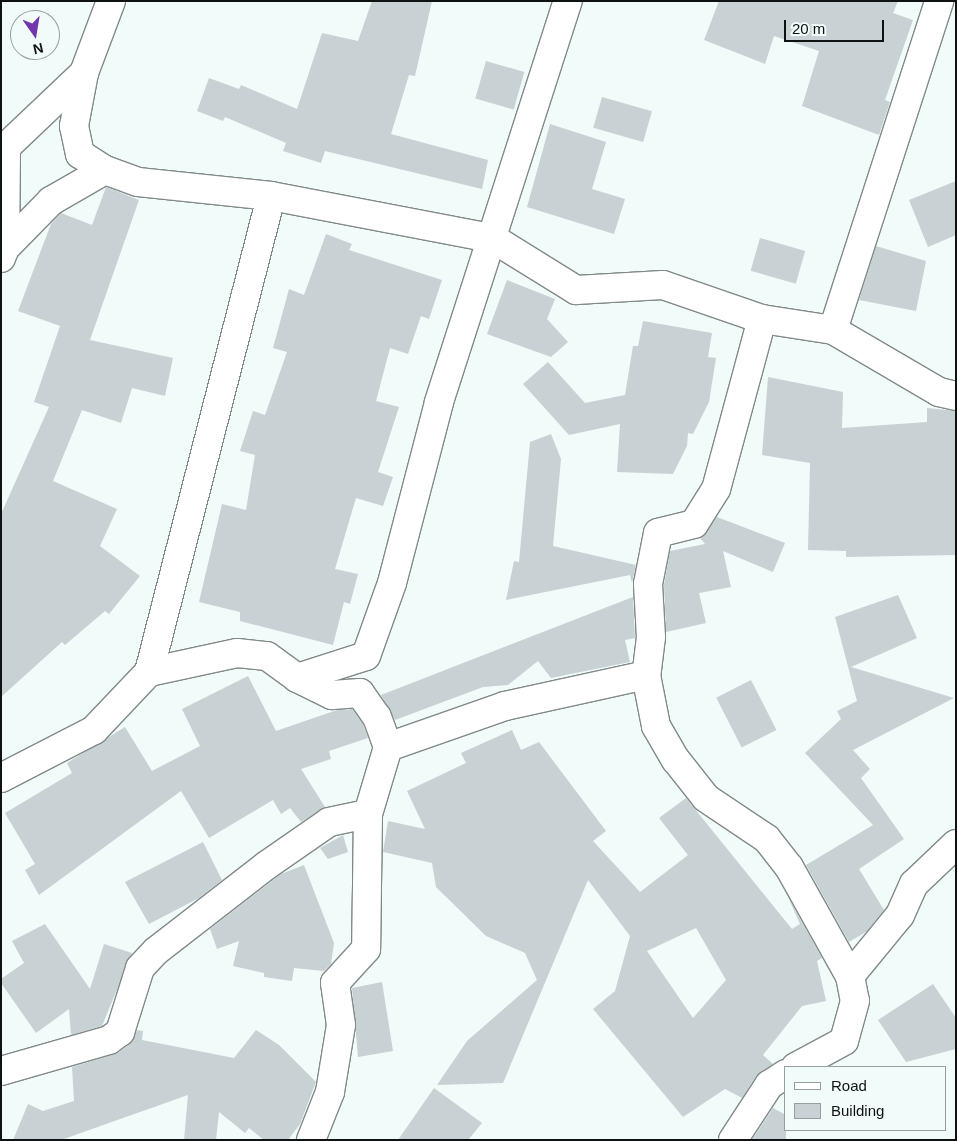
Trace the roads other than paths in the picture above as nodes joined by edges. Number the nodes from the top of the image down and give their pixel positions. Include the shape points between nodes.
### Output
1 (111, 1) edge
2 (568, 1) edge
3 (939, 1) edge
4 (84, 73) junction
5 (3, 142) edge
6 (105, 170) junction
7 (271, 196) junction
8 (492, 238) junction
9 (3, 253) edge
10 (762, 319) junction
11 (833, 330) junction
12 (956, 396) edge
13 (149, 672) junction
14 (646, 675) junction
15 (297, 678) junction
16 (388, 747) junction
17 (1, 778) edge
18 (368, 814) junction
19 (956, 844) edge
20 (850, 976) junction
21 (798, 1066) edge
22 (1, 1071) edge
23 (784, 1075) edge
24 (311, 1140) edge
25 (733, 1140) edge

1 - 4 street
2 - 8 street
3 - 11 street
4 - 5 street
4 - 6 street via 74,126 80,154
5 - 9 street
6 - 7 street via 146,183
6 - 9 street via 51,201
7 - 8 street
7 - 13 street
8 - 10 street via 576,290 663,285
8 - 15 street via 439,402 392,584 366,656
10 - 11 street
10 - 14 street via 716,489 694,524 658,533 648,584 651,637
11 - 12 street via 938,392
13 - 15 street via 237,654 267,656
13 - 17 street via 94,730
14 - 16 street via 505,706
14 - 20 street via 656,726 676,760 706,798 767,839 788,867
15 - 16 street via 332,695 360,693 377,717
16 - 18 street
18 - 22 street via 329,822 266,865 156,951 140,968 120,1032 109,1040
18 - 24 street via 366,949 334,983 341,1025 330,1092
19 - 20 street via 914,884 900,915
20 - 21 street via 855,1001 844,1041
23 - 25 street via 769,1085

